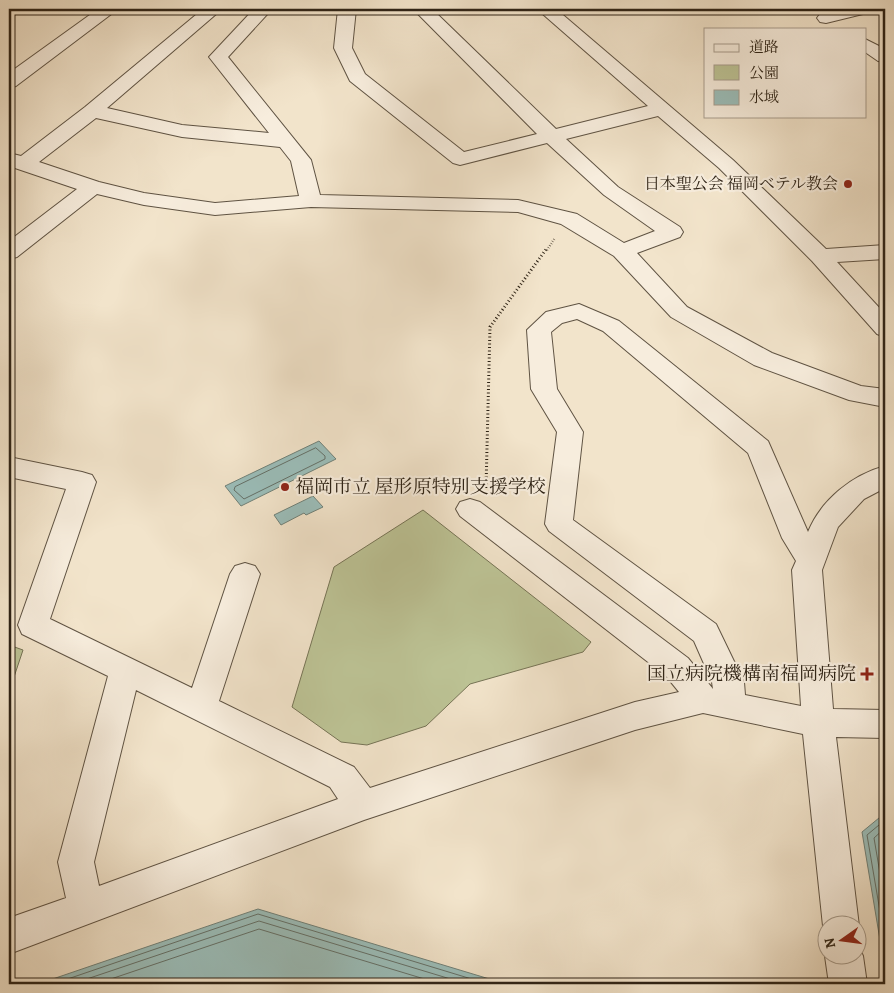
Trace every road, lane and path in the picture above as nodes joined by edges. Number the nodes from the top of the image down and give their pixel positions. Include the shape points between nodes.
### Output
1 (13, 9) edge
2 (109, 9) edge
3 (213, 9) edge
4 (263, 9) edge
5 (346, 9) edge
6 (422, 9) edge
7 (546, 9) edge
8 (861, 9) edge
9 (9, 11) edge
10 (818, 14) edge
11 (840, 28) edge
12 (866, 45) edge
13 (885, 58) edge
14 (9, 82) edge
15 (662, 109) junction
16 (92, 112) junction
17 (551, 136) junction
18 (285, 141) junction
19 (16, 162) edge
20 (93, 187) junction
21 (311, 201) junction
22 (570, 219) junction
23 (622, 251) junction
24 (9, 252) edge
25 (885, 252) edge
26 (820, 256) junction
27 (885, 330) edge
28 (885, 398) edge
29 (16, 459) edge
30 (885, 476) edge
31 (478, 515) joint
32 (811, 560) junction
33 (245, 574) dead end
34 (125, 671) junction
35 (716, 703) junction
36 (202, 708) junction
37 (818, 723) junction
38 (885, 724) edge
39 (363, 805) junction
40 (86, 907) junction
41 (840, 916) edge
42 (9, 936) edge
43 (845, 966) edge
44 (848, 984) edge

1 - 9 street
2 - 14 street
3 - 16 street
4 - 18 street via 218,56
5 - 17 street via 343,48 357,77 460,159
6 - 17 street
7 - 15 street
8 - 10 street
10 - 11 street
12 - 13 street
15 - 17 street
15 - 26 street via 726,164
16 - 18 street via 182,132
16 - 19 street
17 - 23 street via 611,191 672,232
18 - 21 street via 301,160
19 - 20 street
20 - 21 street via 144,199 215,209
20 - 24 street
21 - 22 street via 518,206
22 - 23 street
22 - 31 path via 490,327
23 - 28 street via 679,312 763,359 858,394
25 - 26 street
26 - 27 street
29 - 34 street via 46,474 82,482 33,625
30 - 32 street via 854,492 826,522
31 - 35 street via 677,667
32 - 35 street via 796,538 759,448 611,326 579,311 554,317 539,330 544,389 570,432 560,524 705,633 728,682
32 - 37 street via 807,570
33 - 36 street
34 - 36 street
34 - 40 street via 76,862
35 - 37 street
35 - 39 street via 635,716
36 - 39 street via 342,777
37 - 38 street
37 - 41 street
39 - 40 street
40 - 42 street
43 - 44 street

